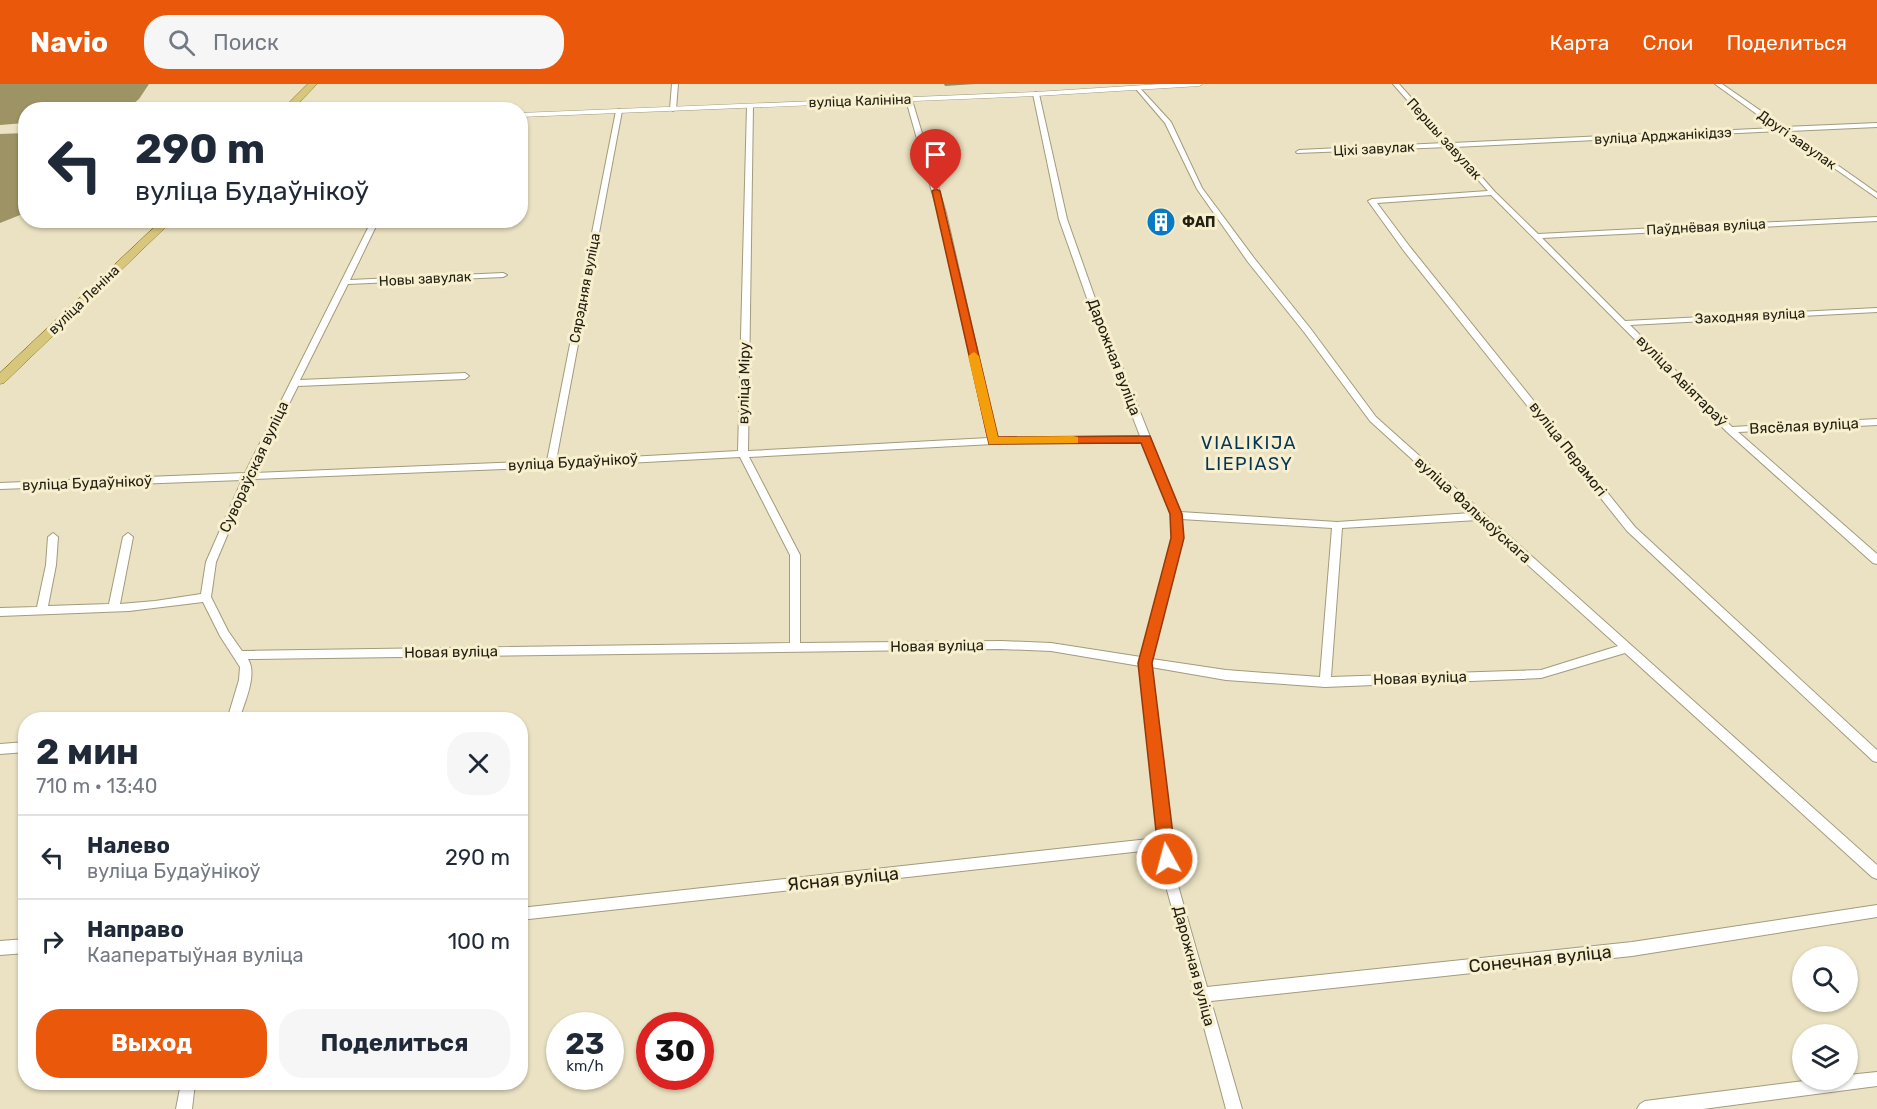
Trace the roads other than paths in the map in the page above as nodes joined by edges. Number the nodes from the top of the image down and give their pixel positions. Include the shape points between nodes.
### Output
1 (313, 84) edge
2 (675, 84) edge
3 (1199, 84) edge
4 (1396, 84) edge
5 (1718, 84) edge
6 (1138, 88) junction
7 (1036, 94) junction
8 (909, 100) junction
9 (294, 102) edge
10 (750, 106) junction
11 (673, 109) junction
12 (619, 111) junction
13 (528, 115) edge
14 (1877, 125) edge
15 (1783, 130) junction
16 (1449, 146) junction
17 (1299, 152) dead end
18 (1493, 193) junction
19 (1877, 196) edge
20 (1877, 219) edge
21 (160, 228) edge
22 (372, 228) edge
23 (1535, 236) junction
24 (503, 275) dead end
25 (347, 282) junction
26 (1877, 310) edge
27 (1624, 323) junction
28 (465, 375) dead end
29 (0, 380) edge
30 (294, 382) junction
31 (1877, 422) edge
32 (1730, 430) junction
33 (1146, 439) junction
34 (993, 441) junction
35 (743, 454) junction
36 (551, 464) junction
37 (248, 476) junction
38 (0, 486) edge
39 (1176, 514) junction
40 (1480, 516) junction
41 (1337, 525) junction
42 (53, 537) dead end
43 (128, 537) dead end
44 (1877, 560) edge
45 (206, 597) junction
46 (114, 608) junction
47 (42, 610) junction
48 (0, 612) edge
49 (795, 647) junction
50 (1627, 648) junction
51 (240, 655) junction
52 (1145, 663) junction
53 (1325, 682) junction
54 (235, 712) edge
55 (18, 748) edge
56 (0, 749) edge
57 (1877, 757) edge
58 (1166, 843) junction
59 (1877, 873) edge
60 (1877, 910) edge
61 (528, 913) edge
62 (18, 947) edge
63 (0, 948) edge
64 (1202, 995) junction
65 (1877, 1079) edge
66 (187, 1090) edge
67 (184, 1109) edge
68 (1234, 1109) edge
69 (1645, 1109) edge

1 - 9 main road
2 - 11 street
3 - 6 street, вуліца Калініна
4 - 16 street, Першы завулак
5 - 15 street, Другі завулак
6 - 7 street, вуліца Калініна
6 - 40 street, вуліца Фалькоўскага via 1168,122 1199,188 1366,411
7 - 8 street, вуліца Калініна
7 - 33 street, Дарожная вуліца via 1063,219
8 - 10 street, вуліца Калініна
8 - 34 street via 942,213
10 - 11 street, вуліца Калініна
10 - 35 street, вуліца Міру
11 - 12 street, вуліца Калініна
12 - 13 street, вуліца Калініна
12 - 36 street, Сярэдняя вуліца
14 - 15 street, вуліца Арджанікідзэ
15 - 16 street, вуліца Арджанікідзэ
15 - 19 street, Другі завулак
16 - 17 street, Ціхі завулак
16 - 18 street, Першы завулак
18 - 23 street, вуліца Авіятараў
18 - 57 street, вуліца Перамогі via 1372,201 1631,529
20 - 23 street, Паўднёвая вуліца
21 - 29 main road, вуліца Леніна
22 - 25 street, Сувораўская вуліца
23 - 27 street, вуліца Авіятараў
24 - 25 street, Новы завулак
25 - 30 street, Сувораўская вуліца
26 - 27 street, Заходняя вуліца
27 - 32 street, вуліца Авіятараў
28 - 30 street
30 - 37 street, Сувораўская вуліца
31 - 32 street, Вясёлая вуліца
32 - 44 street, вуліца Авіятараў
33 - 34 street, вуліца Будаўнікоў
33 - 39 street, Дарожная вуліца
34 - 35 street, вуліца Будаўнікоў
35 - 36 street, вуліца Будаўнікоў
35 - 49 street, вуліца Міру via 795,555
36 - 37 street, вуліца Будаўнікоў
37 - 38 street, вуліца Будаўнікоў
37 - 45 street, Сувораўская вуліца via 211,562
39 - 41 street
39 - 52 street, Дарожная вуліца via 1177,538
40 - 41 street
40 - 50 street, вуліца Фалькоўскага
41 - 53 street
42 - 47 street
43 - 46 street
45 - 46 street
45 - 51 street
46 - 47 street
47 - 48 street
49 - 51 street, Новая вуліца
49 - 52 street, Новая вуліца via 1041,646
50 - 53 street, Новая вуліца via 1541,674
50 - 59 street, вуліца Фалькоўскага
51 - 54 street via 246,666 245,680
52 - 53 street, Новая вуліца via 1226,675
52 - 58 street, Дарожная вуліца
55 - 56 street
58 - 61 street, Ясная вуліца
58 - 64 street, Дарожная вуліца via 1169,875
60 - 64 street, Сонечная вуліца via 1632,949
62 - 63 street
64 - 68 street, Дарожная вуліца
65 - 69 street
66 - 67 street

